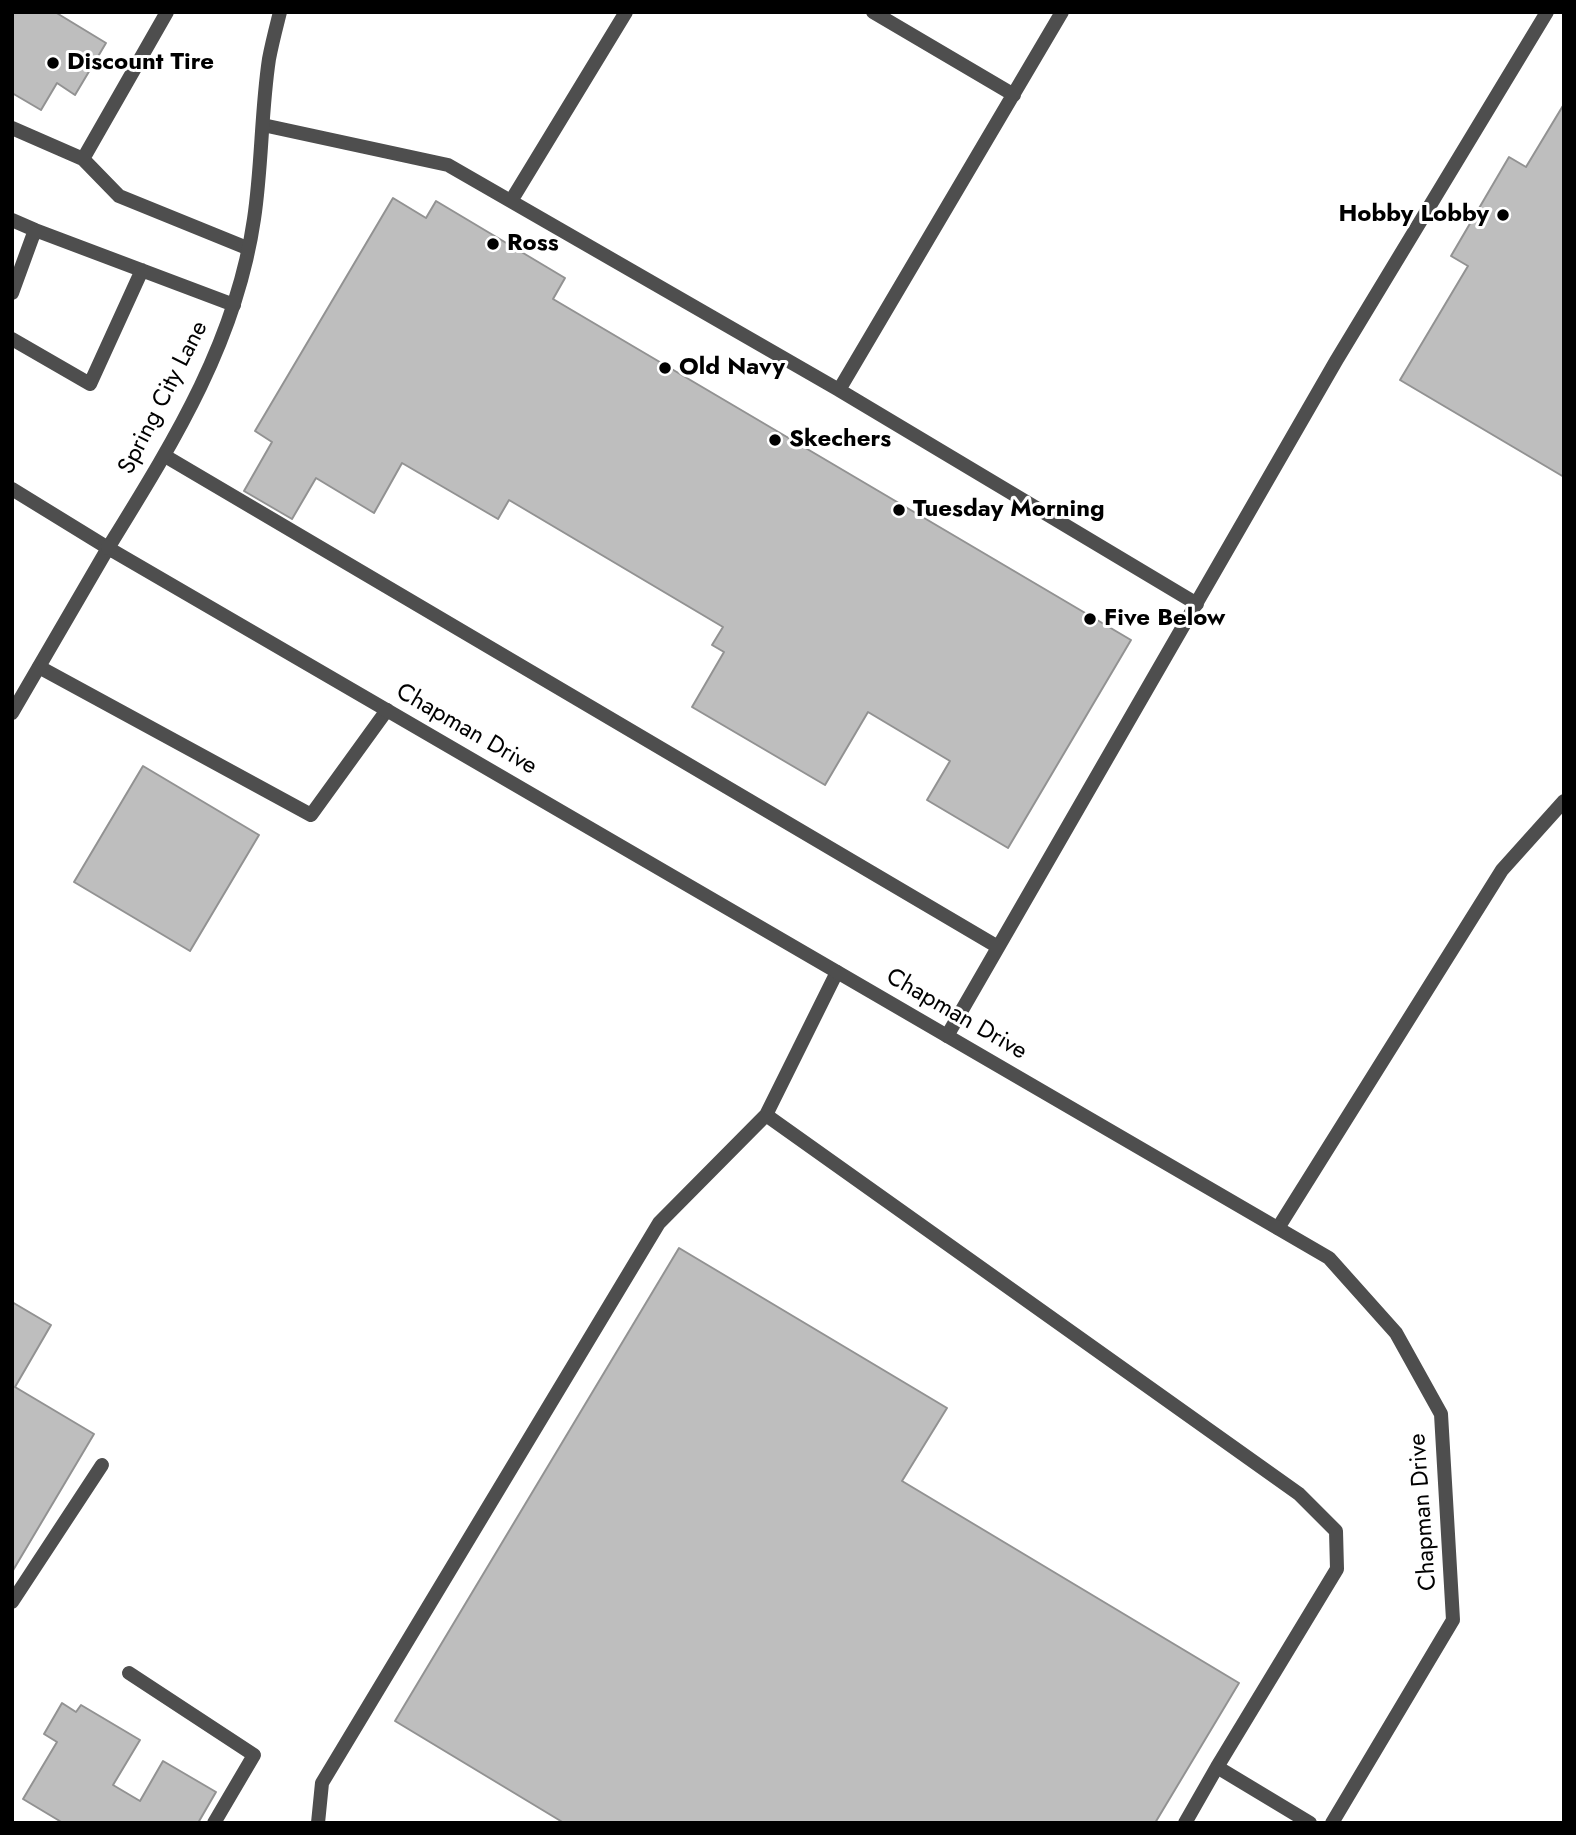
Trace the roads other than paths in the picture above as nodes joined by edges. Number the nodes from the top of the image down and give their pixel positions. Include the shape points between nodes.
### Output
1 (167, 12) edge
2 (280, 12) edge
3 (626, 12) edge
4 (873, 12) edge
5 (1062, 12) edge
6 (1547, 12) edge
7 (1014, 95) junction
8 (263, 125) junction
9 (12, 128) edge
10 (83, 159) junction
11 (511, 201) junction
12 (12, 220) edge
13 (35, 230) junction
14 (247, 248) junction
15 (142, 270) junction
16 (12, 293) edge
17 (234, 305) junction
18 (12, 339) edge
19 (839, 390) junction
20 (165, 456) junction
21 (12, 489) edge
22 (108, 548) junction
23 (1196, 604) junction
24 (39, 667) junction
25 (387, 710) junction
26 (12, 713) edge
27 (1564, 801) edge
28 (998, 947) junction
29 (837, 972) junction
30 (947, 1036) junction
31 (766, 1115) junction
32 (1278, 1228) junction
33 (102, 1465) dead end
34 (12, 1602) edge
35 (129, 1673) dead end
36 (1217, 1767) junction
37 (214, 1823) edge
38 (318, 1823) edge
39 (1185, 1823) edge
40 (1310, 1823) edge
41 (1332, 1823) edge

1 - 10 street
2 - 8 street, Spring City Lane
3 - 11 street
4 - 7 street
5 - 7 street
6 - 23 street via 1336,361
7 - 19 street
8 - 11 street via 448,165
8 - 14 street, Spring City Lane
9 - 10 street
10 - 14 street via 119,196
11 - 19 street
12 - 13 street
13 - 15 street
13 - 16 street
14 - 17 street, Spring City Lane
15 - 17 street
15 - 18 street via 90,384
17 - 20 street, Spring City Lane via 216,356
19 - 23 street
20 - 22 street, Spring City Lane
20 - 28 street
21 - 22 street, Chapman Drive
22 - 24 street, Spring City Lane
22 - 25 street, Chapman Drive
23 - 28 street
24 - 25 street via 311,815
24 - 26 street, Spring City Lane
25 - 29 street, Chapman Drive
27 - 32 street via 1502,870
28 - 30 street
29 - 30 street, Chapman Drive
29 - 31 street
30 - 32 street, Chapman Drive
31 - 36 street via 1298,1494 1336,1531 1336,1569
31 - 38 street via 659,1223 322,1783
32 - 41 street, Chapman Drive via 1329,1258 1396,1333 1440,1414 1453,1620
33 - 34 street
35 - 37 street via 254,1755
36 - 39 street
36 - 40 street

